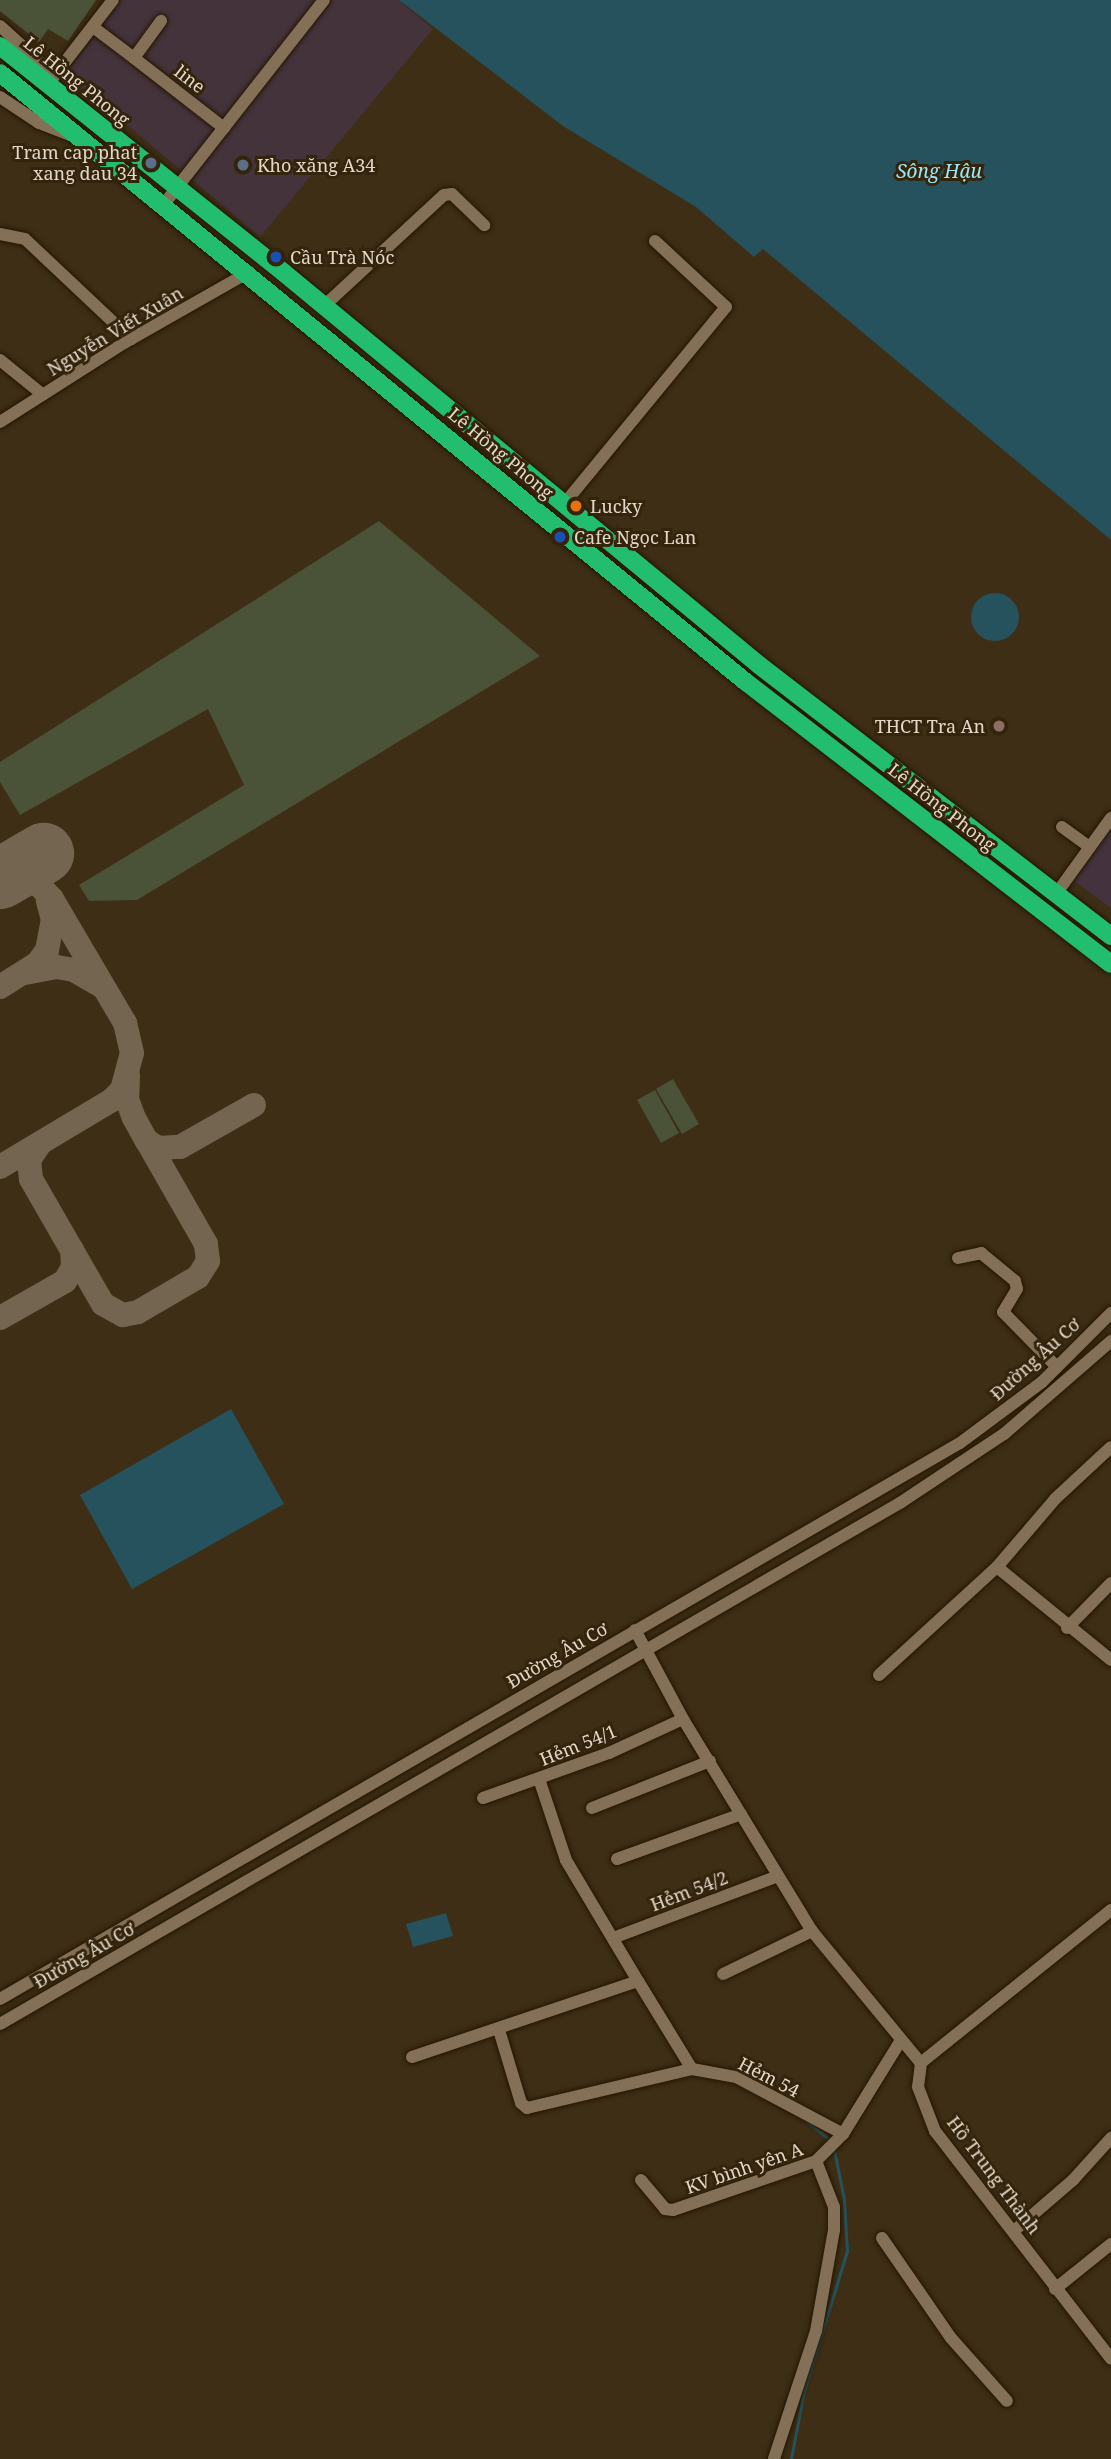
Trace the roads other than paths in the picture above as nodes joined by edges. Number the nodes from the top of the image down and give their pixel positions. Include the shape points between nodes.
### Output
1 (113, 0) edge
2 (324, 0) edge
3 (161, 21) dead end
4 (0, 26) edge
5 (93, 27) junction
6 (0, 46) edge
7 (134, 58) junction
8 (0, 73) edge
9 (51, 80) junction
10 (0, 97) edge
11 (224, 128) junction
12 (83, 140) junction
13 (177, 187) junction
14 (164, 204) junction
15 (484, 225) dead end
16 (0, 234) edge
17 (654, 242) dead end
18 (249, 272) junction
19 (283, 272) junction
20 (271, 290) junction
21 (324, 306) junction
22 (131, 339) junction
23 (0, 360) edge
24 (43, 395) junction
25 (0, 422) edge
26 (564, 504) junction
27 (1111, 818) edge
28 (1062, 827) dead end
29 (1090, 847) junction
30 (1056, 894) junction
31 (1111, 936) edge
32 (1111, 964) edge
33 (958, 1258) dead end
34 (1111, 1313) edge
35 (1109, 1347) edge
36 (1057, 1367) junction
37 (1111, 1447) edge
38 (859, 1504) junction
39 (870, 1521) junction
40 (997, 1567) junction
41 (1111, 1583) edge
42 (1067, 1628) junction
43 (635, 1630) junction
44 (646, 1649) junction
45 (1111, 1660) edge
46 (879, 1675) dead end
47 (683, 1719) junction
48 (710, 1761) junction
49 (539, 1779) junction
50 (483, 1798) dead end
51 (592, 1808) dead end
52 (741, 1814) junction
53 (617, 1858) dead end
54 (778, 1876) junction
55 (1111, 1910) edge
56 (812, 1931) junction
57 (613, 1938) junction
58 (723, 1974) dead end
59 (638, 1981) junction
60 (0, 1998) edge
61 (0, 2024) edge
62 (499, 2030) junction
63 (901, 2040) junction
64 (412, 2057) dead end
65 (921, 2063) junction
66 (692, 2069) junction
67 (844, 2134) junction
68 (1111, 2138) edge
69 (816, 2161) junction
70 (641, 2180) dead end
71 (1015, 2230) junction
72 (882, 2238) dead end
73 (1111, 2244) edge
74 (1055, 2289) junction
75 (1111, 2359) edge
76 (1007, 2401) dead end
77 (774, 2459) edge

1 - 5 street
2 - 11 street
3 - 7 street
4 - 9 street
5 - 7 street, line
5 - 9 street
6 - 9 highway, Lê Hồng Phong via 28,69
7 - 11 street, line
8 - 12 highway, Lê Hồng Phong
9 - 13 highway, Lê Hồng Phong
10 - 12 street via 39,123
11 - 13 street
12 - 14 highway, Lê Hồng Phong
13 - 14 street
13 - 19 highway, Lê Hồng Phong
14 - 18 highway, Lê Hồng Phong
15 - 21 street via 452,194 444,195
16 - 22 street via 25,239
17 - 26 street via 726,307
18 - 20 highway, Lê Hồng Phong
18 - 22 street, Nguyễn Viết Xuân
19 - 20 highway
19 - 21 highway, Lê Hồng Phong
20 - 32 highway, Lê Hồng Phong via 746,682
21 - 26 highway, Lê Hồng Phong
22 - 24 street, Nguyễn Viết Xuân
23 - 24 street
24 - 25 street, Nguyễn Viết Xuân
26 - 30 highway, Lê Hồng Phong via 759,665
27 - 29 street
28 - 29 street
29 - 30 street
30 - 31 highway, Lê Hồng Phong
33 - 36 street via 981,1253 1015,1281 1017,1289 1003,1312
34 - 36 street, Đường Âu Cơ
35 - 39 street, Đường Âu Cơ via 1004,1434
36 - 38 street, Đường Âu Cơ via 960,1443
37 - 40 street via 1055,1499
38 - 39 street
38 - 43 street, Đường Âu Cơ
39 - 44 street, Đường Âu Cơ
40 - 42 street
40 - 46 street
41 - 42 street
42 - 45 street
43 - 44 street
43 - 60 street, Đường Âu Cơ
44 - 47 street
44 - 61 street, Đường Âu Cơ
47 - 48 street
47 - 49 street, Hẻm 54/1
48 - 51 street
48 - 52 street
49 - 50 street, Hẻm 54/1
49 - 57 street via 566,1860
52 - 53 street
52 - 54 street
54 - 56 street
54 - 57 street, Hẻm 54/2
55 - 65 street
56 - 58 street
56 - 63 street
57 - 59 street
59 - 62 street
59 - 66 street
62 - 64 street
62 - 66 street, Hẻm 54 via 521,2103 527,2108
63 - 65 street
63 - 67 street
65 - 71 street, Hồ Trung Thành via 919,2087 935,2131
66 - 67 street, Hẻm 54 via 736,2077
67 - 69 street
68 - 71 street via 1073,2180
69 - 70 street, KV bình yên A via 673,2210 665,2209
69 - 77 street, KV bình yên A via 835,2213 834,2231 816,2331
71 - 74 street, Hồ Trung Thành
72 - 76 street via 951,2337
73 - 74 street
74 - 75 street, Hồ Trung Thành

